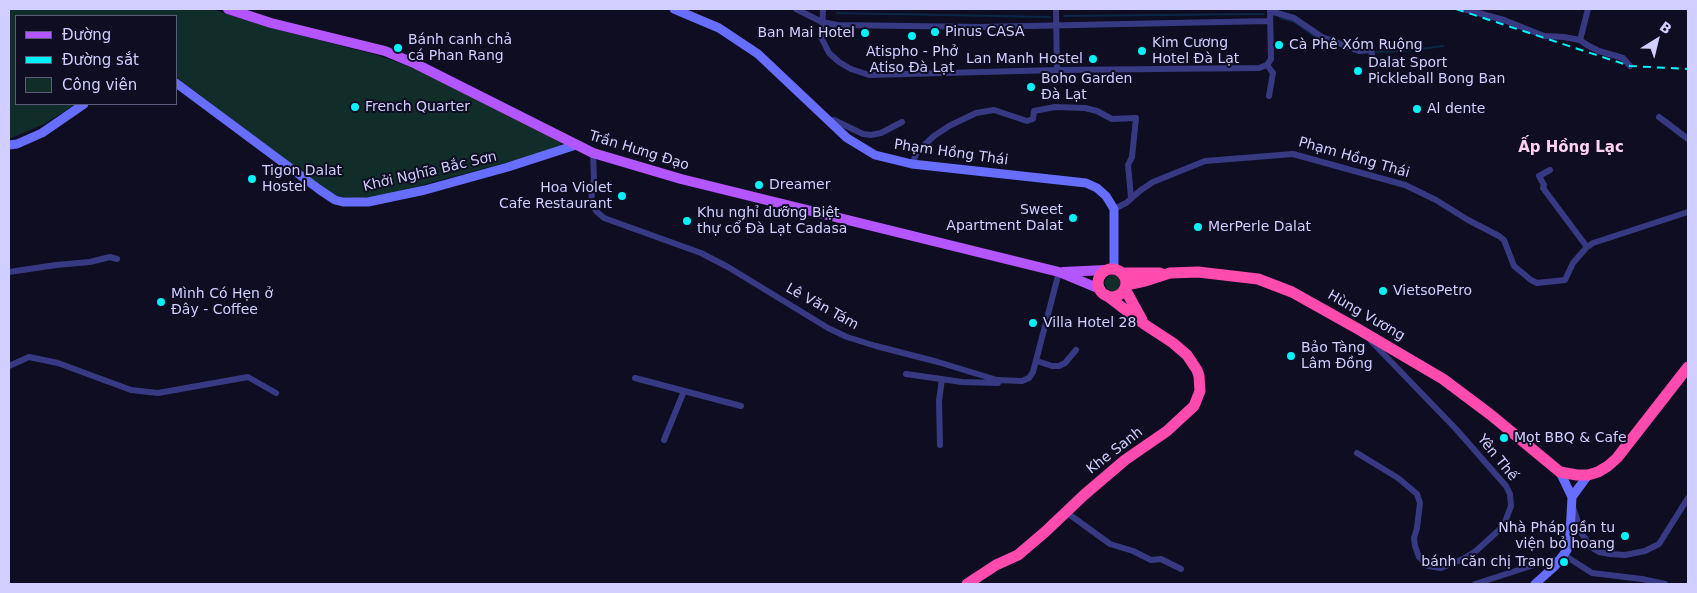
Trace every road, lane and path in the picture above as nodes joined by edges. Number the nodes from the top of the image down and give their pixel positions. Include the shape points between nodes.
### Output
1 (228, 9) edge
2 (674, 9) edge
3 (796, 9) edge
4 (823, 9) edge
5 (1056, 9) edge
6 (1465, 9) edge
7 (1588, 9) edge
8 (1270, 10) edge
9 (1270, 21) junction
10 (822, 22) junction
11 (1056, 24) junction
12 (1580, 40) junction
13 (1372, 53) dead end
14 (1267, 65) junction
15 (1630, 66) dead end
16 (1057, 70) junction
17 (178, 84) edge
18 (1269, 96) dead end
19 (83, 105) edge
20 (1659, 117) dead end
21 (828, 121) junction
22 (902, 122) dead end
23 (1688, 138) edge
24 (9, 145) edge
25 (576, 146) junction
26 (593, 153) junction
27 (912, 164) junction
28 (1550, 170) dead end
29 (1132, 198) junction
30 (1114, 209) junction
31 (1688, 212) edge
32 (1587, 247) junction
33 (117, 259) dead end
34 (1114, 271) junction
35 (9, 272) edge
36 (1059, 272) junction
37 (1170, 273) junction
38 (1126, 287) junction
39 (1103, 292) junction
40 (1144, 324) junction
41 (1358, 329) junction
42 (1076, 350) dead end
43 (1037, 361) junction
44 (9, 366) edge
45 (1688, 367) edge
46 (906, 374) dead end
47 (635, 378) dead end
48 (942, 379) junction
49 (1012, 382) junction
50 (684, 391) junction
51 (276, 393) dead end
52 (742, 406) dead end
53 (664, 440) dead end
54 (940, 445) dead end
55 (1357, 453) dead end
56 (1560, 472) junction
57 (1588, 475) junction
58 (1688, 498) edge
59 (1572, 501) junction
60 (1066, 512) junction
61 (1563, 557) junction
62 (1181, 569) dead end
63 (968, 584) edge
64 (1476, 584) edge
65 (1536, 584) edge
66 (1665, 584) edge

1 - 25 main road, Trần Hưng Đạo via 385,51
2 - 21 street, Phạm Hồng Thái via 719,28 758,54
3 - 10 street
4 - 10 street
5 - 11 street
6 - 12 street via 1544,36
7 - 12 street
8 - 9 street
8 - 13 street via 1294,18 1322,37
9 - 11 street
9 - 14 street via 1271,59
10 - 11 street via 969,27
10 - 16 street via 822,39 829,53 851,69 869,75
11 - 16 street
12 - 15 street via 1599,52 1623,58
14 - 16 street via 1259,68
14 - 18 street via 1273,73
17 - 25 street, Khởi Nghĩa Bắc Sơn via 320,190 343,202 368,202 425,190
19 - 24 street via 42,133
20 - 23 street
21 - 22 street via 834,120 871,135
21 - 27 street, Phạm Hồng Thái via 861,148
25 - 26 main road, Trần Hưng Đạo
26 - 36 main road, Trần Hưng Đạo via 690,181
26 - 49 street, Lê Văn Tám via 592,200 596,211 604,218 701,253 847,336
27 - 29 street via 917,152 939,132 976,113 994,110 1027,121 1033,119 1034,111 1054,107 1084,108 1096,110 1112,119 1136,118 1128,165
27 - 30 street, Phạm Hồng Thái via 1086,183 1106,196
28 - 32 street via 1539,176 1543,188
29 - 30 street, Phạm Hồng Thái
29 - 32 street, Phạm Hồng Thái via 1153,182 1205,161 1293,154 1404,185 1436,200 1500,236 1514,266 1537,283 1565,280 1573,263
30 - 34 street
31 - 32 street, Phạm Hồng Thái via 1608,237
33 - 35 street via 110,257
34 - 36 main road, Trần Hưng Đạo
34 - 37 highway
34 - 38 highway via 1125,276
34 - 39 highway via 1099,277
36 - 39 main road, Trần Hưng Đạo
36 - 43 street
37 - 38 highway, Hùng Vương
37 - 41 highway, Hùng Vương via 1216,273 1258,279 1292,292
38 - 39 highway via 1115,297
38 - 40 highway, Khe Sanh
39 - 40 highway, Khe Sanh
40 - 60 highway, Khe Sanh via 1187,355 1197,370 1200,391 1194,406
41 - 55 street, Yên Thế via 1456,429 1506,486 1510,506 1505,522 1476,551 1463,559 1442,568 1428,566 1414,546 1420,503 1416,494 1398,478
41 - 56 highway, Hùng Vương via 1443,379
42 - 43 street via 1059,366
43 - 49 street via 1029,378
44 - 51 street via 29,357 58,363 131,390 158,392 248,377
45 - 57 highway via 1617,458
46 - 48 street
47 - 50 street
48 - 49 street via 974,383
48 - 54 street
50 - 52 street
50 - 53 street
56 - 57 highway
56 - 59 street
57 - 59 street
58 - 59 street via 1659,544 1645,551 1625,554 1599,552 1591,547 1582,534
59 - 61 street via 1570,534
60 - 62 street via 1110,544 1151,560 1161,558
60 - 63 highway, Khe Sanh via 1018,555
61 - 64 street
61 - 65 street
61 - 66 street via 1592,573

